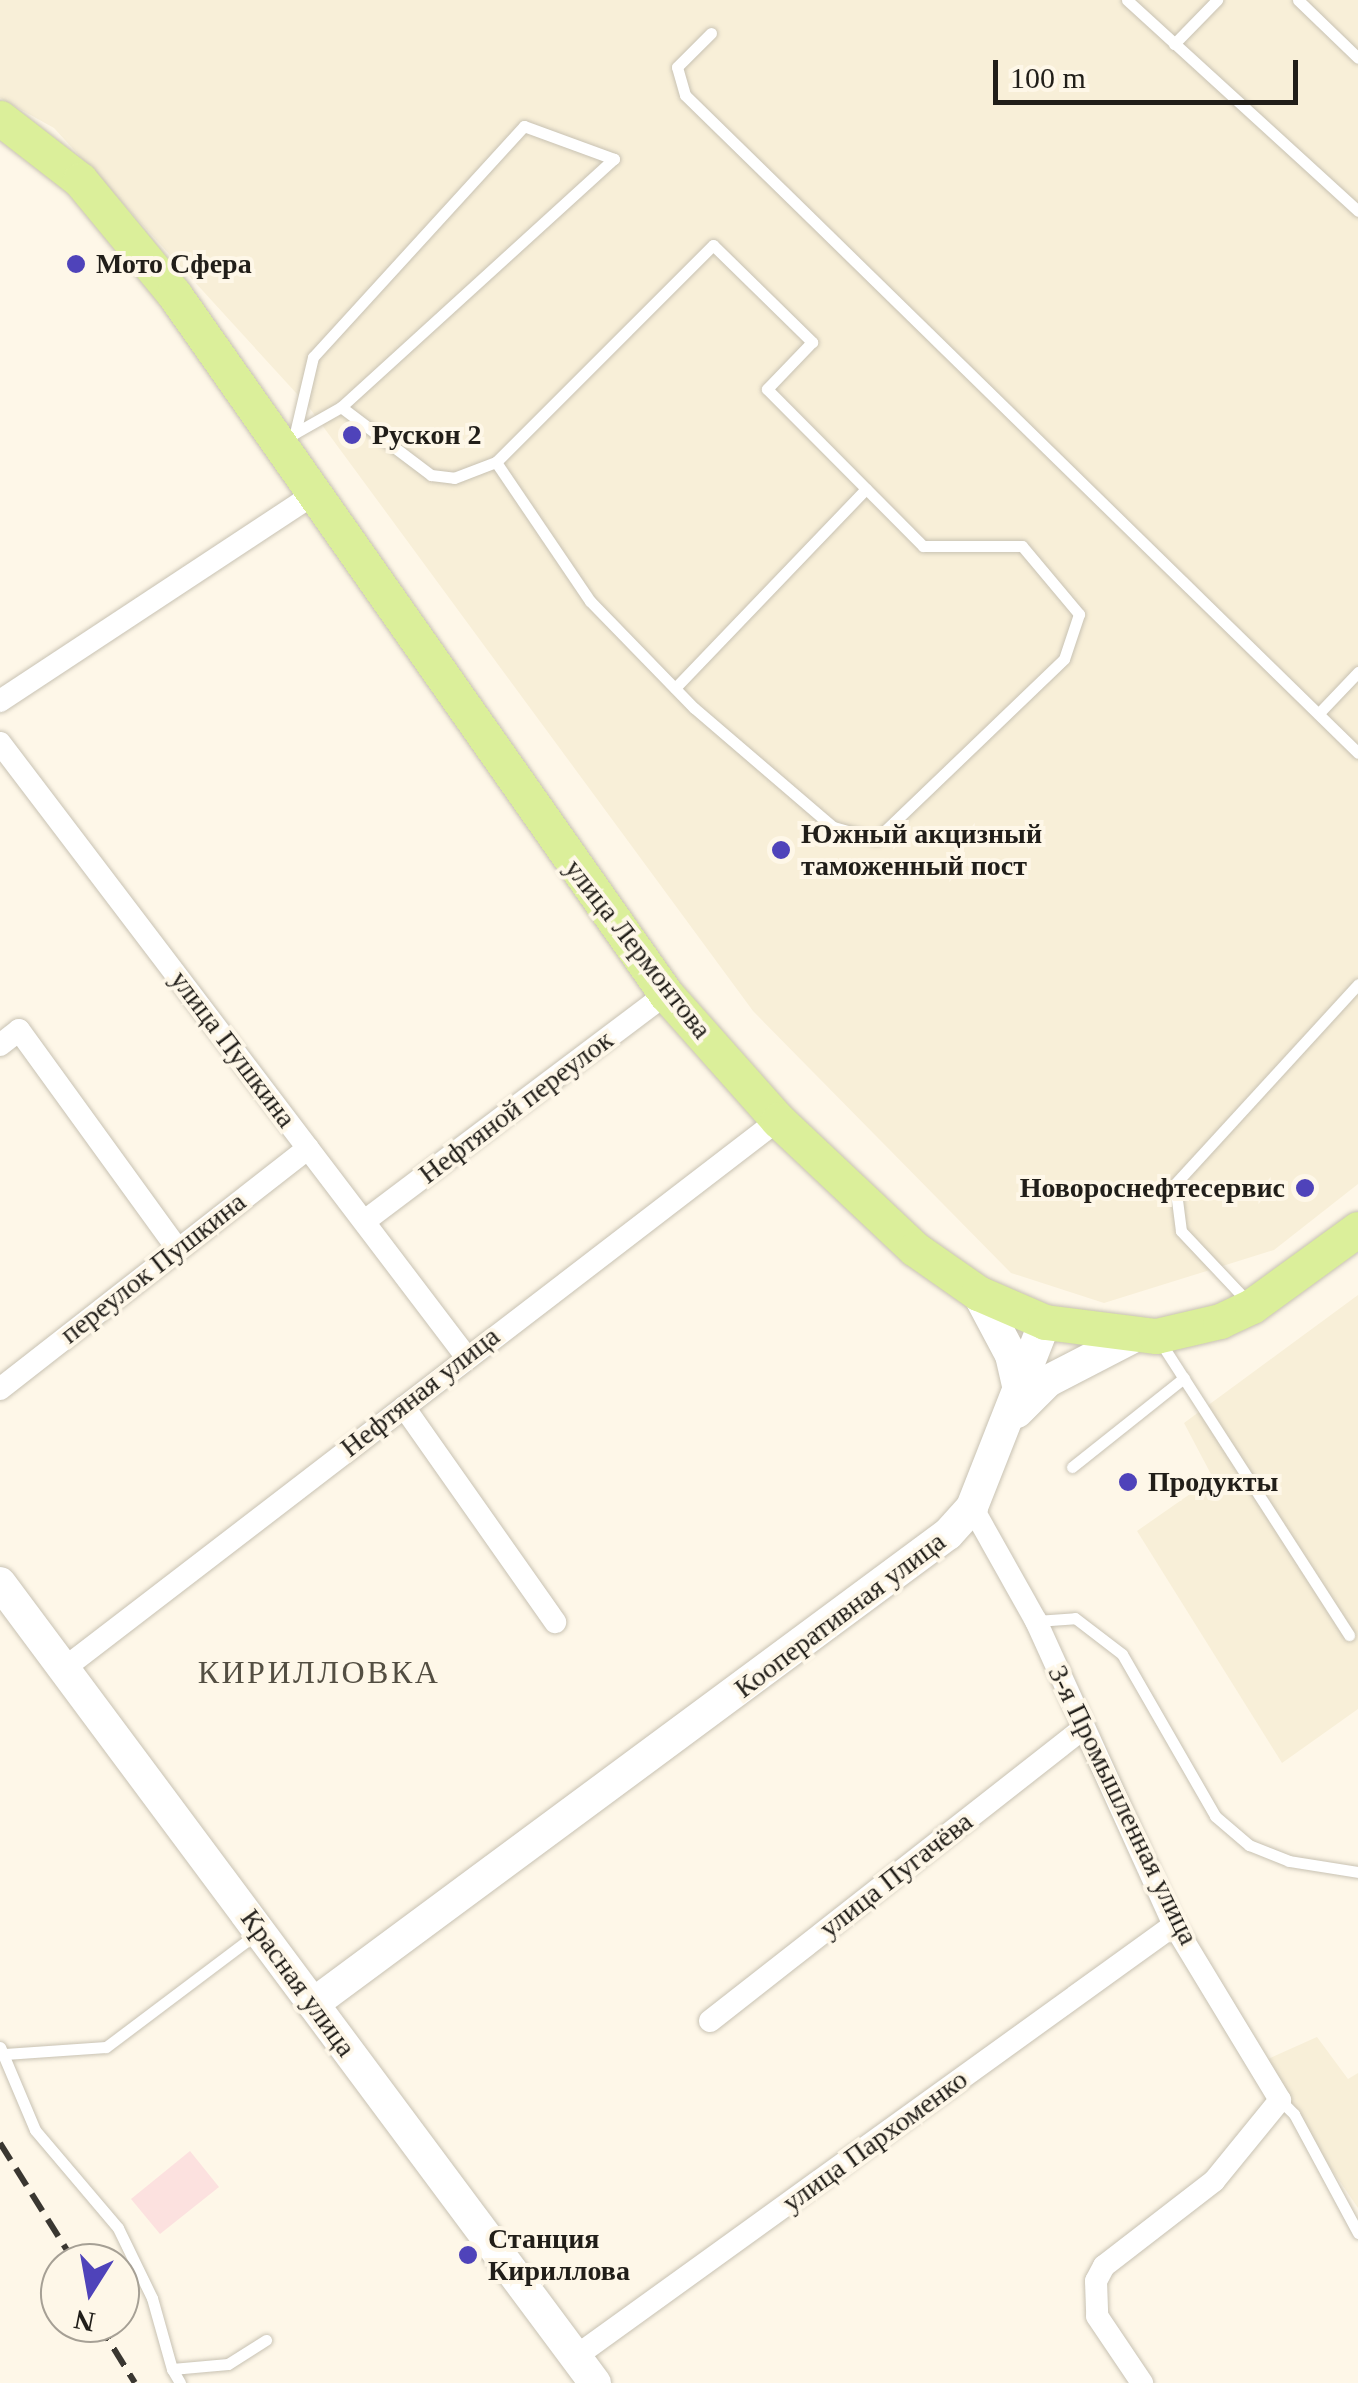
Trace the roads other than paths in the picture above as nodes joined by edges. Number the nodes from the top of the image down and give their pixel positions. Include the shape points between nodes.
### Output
1 (1127, 0) edge
2 (1217, 0) edge
3 (1298, 0) edge
4 (711, 32) dead end
5 (1174, 44) junction
6 (1358, 58) edge
7 (7, 131) edge
8 (1358, 211) edge
9 (341, 407) junction
10 (287, 438) junction
11 (496, 462) junction
12 (866, 489) junction
13 (314, 494) junction
14 (1358, 672) edge
15 (675, 688) junction
16 (0, 702) edge
17 (1319, 712) junction
18 (0, 743) edge
19 (1358, 752) edge
20 (1358, 984) edge
21 (666, 994) junction
22 (0, 1044) edge
23 (778, 1120) junction
24 (308, 1148) junction
25 (366, 1220) junction
26 (1358, 1229) edge
27 (177, 1248) junction
28 (978, 1293) junction
29 (1252, 1306) junction
30 (1045, 1322) junction
31 (1146, 1336) junction
32 (464, 1355) junction
33 (1184, 1378) junction
34 (0, 1389) edge
35 (1019, 1390) junction
36 (404, 1407) junction
37 (1007, 1422) junction
38 (1072, 1466) dead end
39 (972, 1507) junction
40 (0, 1583) edge
41 (1036, 1621) junction
42 (556, 1622) dead end
43 (1350, 1634) dead end
44 (66, 1666) junction
45 (1082, 1729) junction
46 (1358, 1872) edge
47 (1174, 1925) junction
48 (260, 1931) junction
49 (313, 2004) junction
50 (710, 2022) dead end
51 (2, 2050) edge
52 (1280, 2100) junction
53 (1358, 2233) edge
54 (266, 2340) dead end
55 (172, 2369) junction
56 (585, 2370) edge
57 (180, 2383) edge
58 (1142, 2383) edge

1 - 5 lane
2 - 5 lane
3 - 6 lane
4 - 17 lane via 678,67 685,95
5 - 8 lane
7 - 10 main road, улица Лермонтова via 124,232
9 - 10 lane
9 - 10 lane via 614,159 524,126 314,357
9 - 11 lane via 430,475 454,478
10 - 13 main road, улица Лермонтова
11 - 12 lane via 713,245 812,342 767,389
11 - 15 lane via 590,601
12 - 15 lane
12 - 15 lane via 924,546 1022,546 1080,614 1064,659 876,839 833,827
13 - 16 street
13 - 21 main road, улица Лермонтова
14 - 17 lane
17 - 19 lane
18 - 24 street, улица Пушкина
20 - 29 lane via 1175,1184 1182,1231
21 - 23 main road, улица Лермонтова
21 - 25 street, Нефтяной переулок
22 - 27 street via 19,1030
23 - 28 main road, улица Лермонтова via 914,1249
23 - 32 street, Нефтяная улица
24 - 25 street, улица Пушкина
24 - 27 street, переулок Пушкина
25 - 32 street, улица Пушкина
26 - 29 main road
27 - 34 street, переулок Пушкина
28 - 30 main road, улица Лермонтова
28 - 35 street via 1004,1340
29 - 31 main road via 1220,1321
30 - 31 main road
30 - 35 street, Кооперативная улица
31 - 33 lane
31 - 37 street via 1048,1380
32 - 36 street, Нефтяная улица
33 - 38 lane
33 - 43 lane
35 - 37 street, Кооперативная улица
36 - 42 street
36 - 44 street, Нефтяная улица
37 - 39 street, Кооперативная улица
39 - 41 street, 3-я Промышленная улица
39 - 49 street, Кооперативная улица via 927,1552
40 - 44 street, Красная улица
41 - 45 street, 3-я Промышленная улица
41 - 46 lane via 1075,1618 1122,1654 1215,1816 1249,1845 1289,1861
44 - 48 street, Красная улица
45 - 47 street, 3-я Промышленная улица
45 - 50 street, улица Пугачёва
47 - 52 street, 3-я Промышленная улица
47 - 56 street, улица Пархоменко
48 - 49 street, Красная улица
48 - 51 lane via 106,2047
49 - 56 street, Красная улица
51 - 55 lane via 34,2130 118,2228 152,2298
52 - 53 lane
52 - 58 street via 1214,2181 1104,2266 1096,2281 1097,2316
54 - 55 lane via 228,2364
55 - 57 lane

